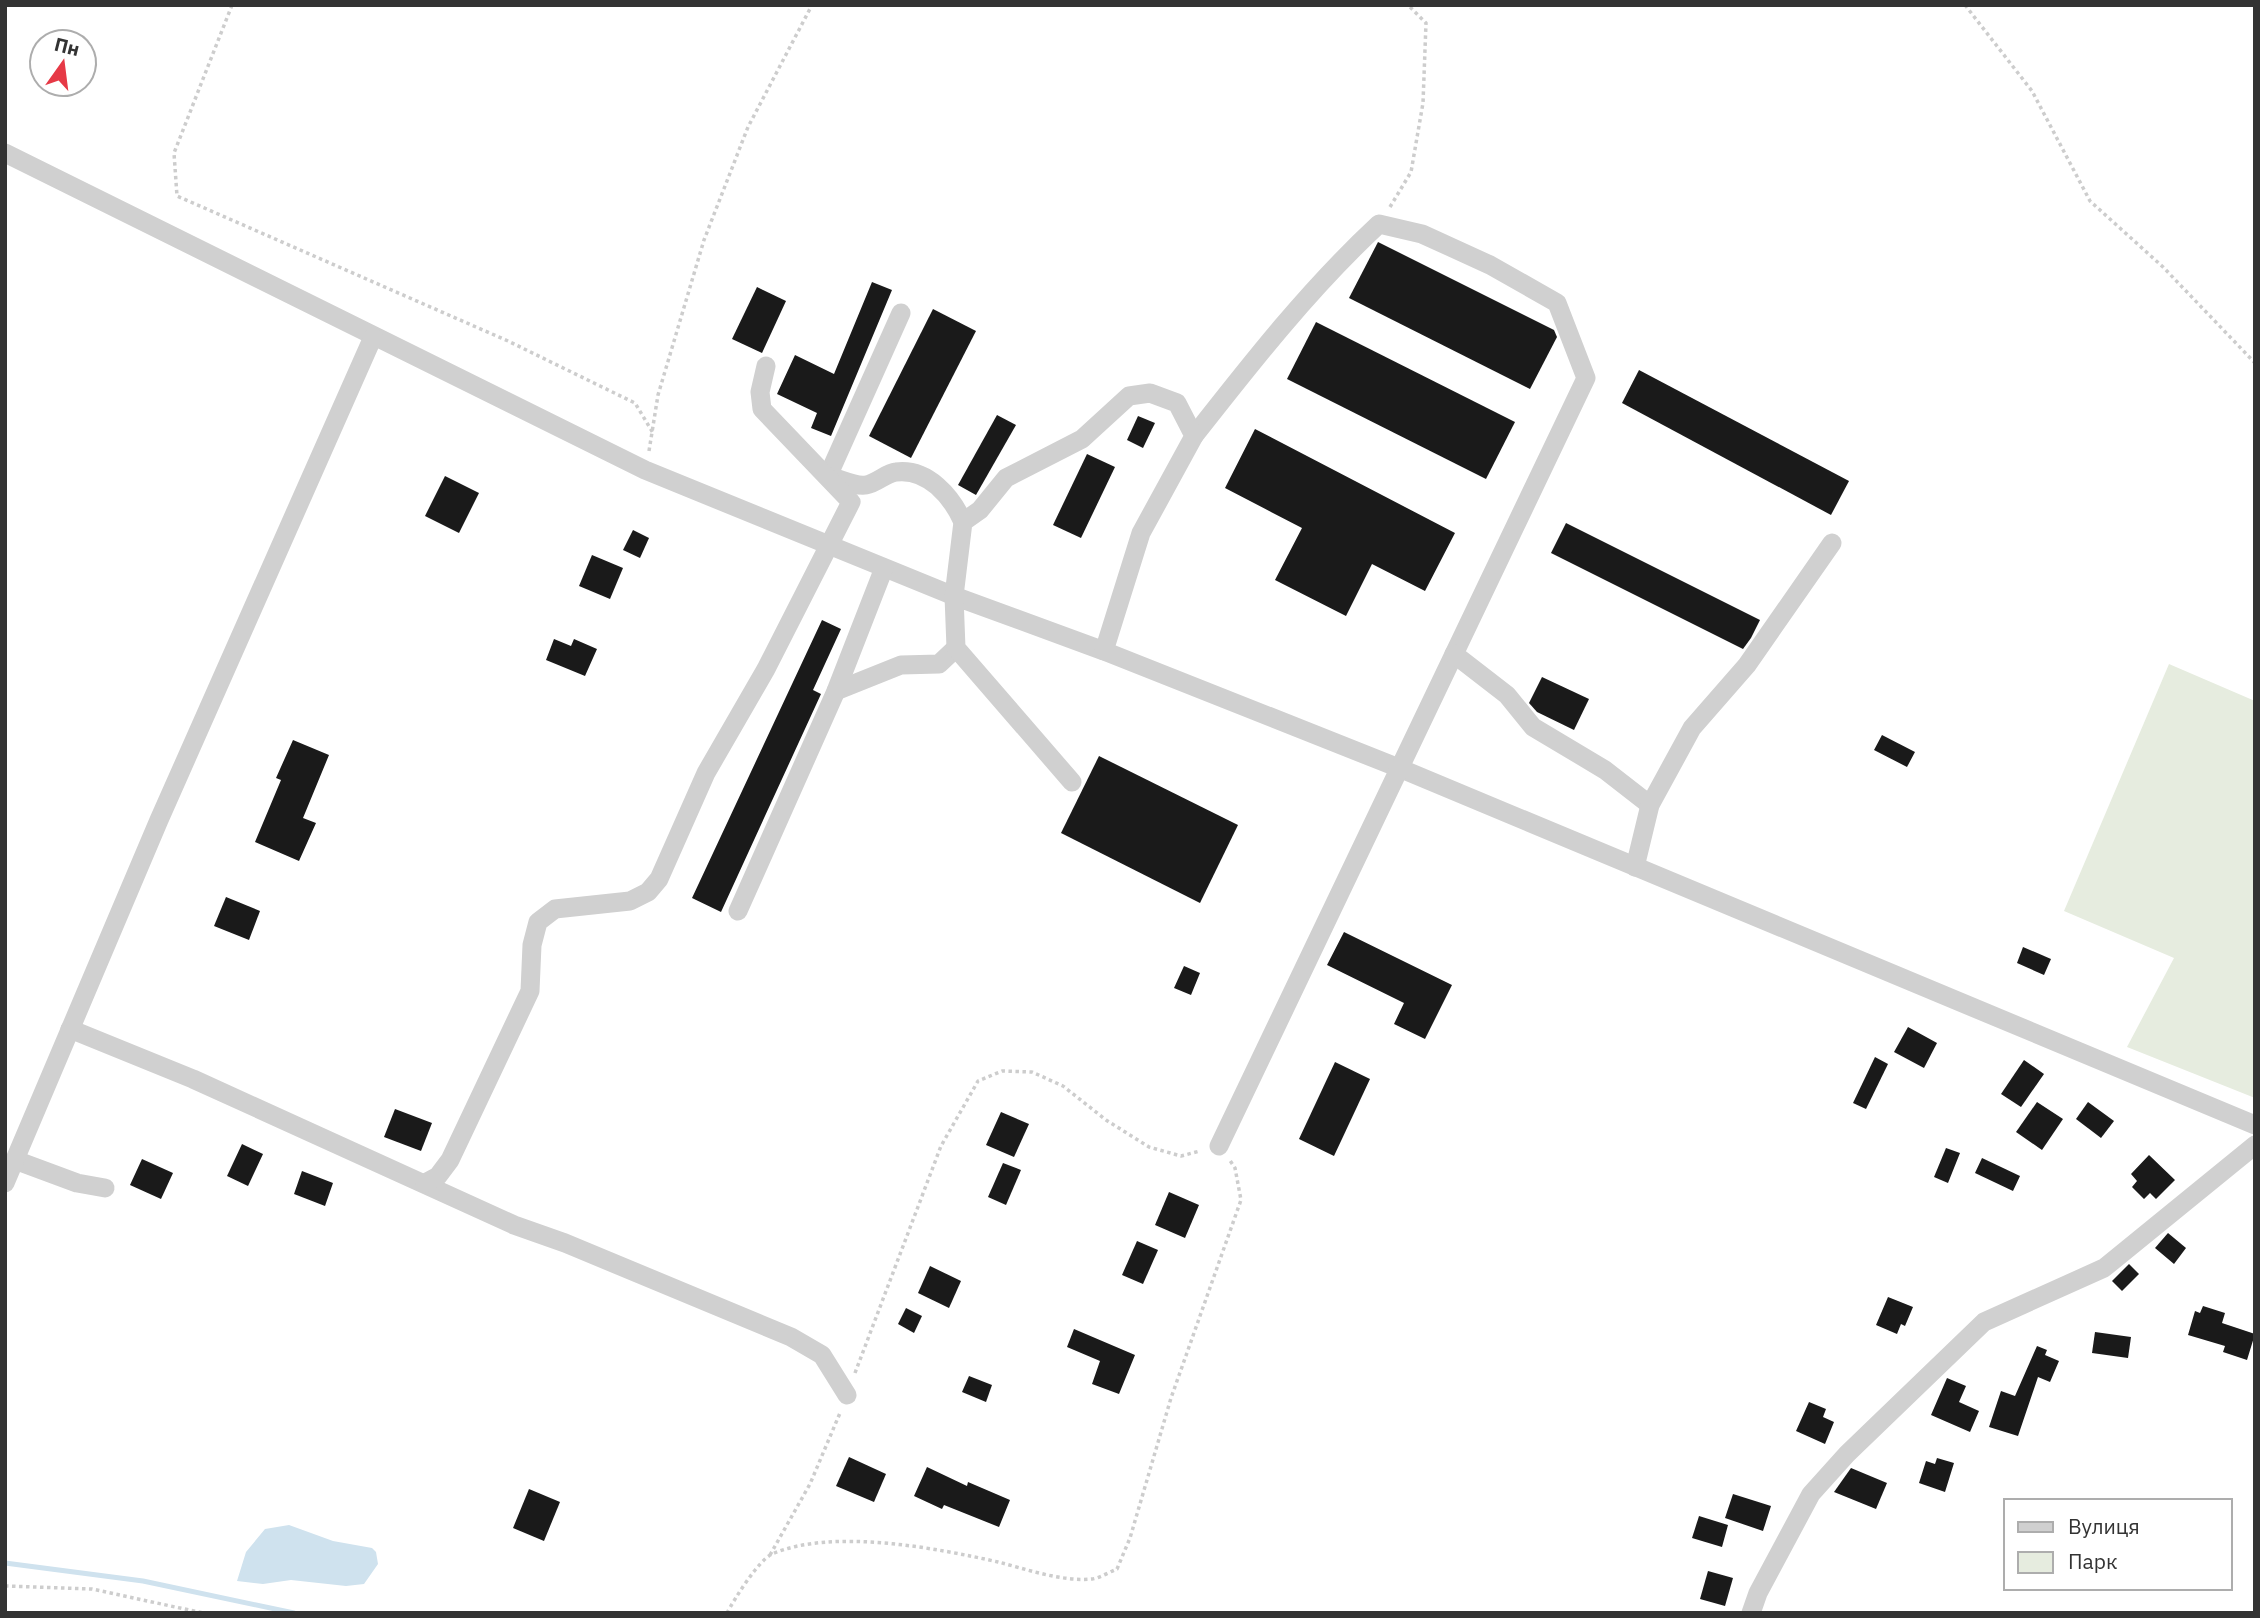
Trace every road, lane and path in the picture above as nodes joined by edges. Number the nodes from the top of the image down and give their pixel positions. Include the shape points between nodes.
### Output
1 (232, 5) edge
2 (812, 5) edge
3 (1408, 5) edge
4 (1965, 5) edge
5 (5, 153) edge
6 (1379, 224) junction
7 (901, 313) dead end
8 (373, 337) junction
9 (2255, 363) edge
10 (766, 366) dead end
11 (653, 433) junction
12 (1194, 436) junction
13 (645, 470) junction
14 (828, 476) junction
15 (963, 522) junction
16 (1832, 543) dead end
17 (827, 545) junction
18 (884, 568) junction
19 (954, 596) junction
20 (956, 648) junction
21 (1104, 651) junction
22 (1454, 654) junction
23 (836, 691) junction
24 (1399, 768) junction
25 (1072, 782) dead end
26 (1650, 804) junction
27 (1635, 866) junction
28 (738, 911) dead end
29 (70, 1029) junction
30 (2255, 1125) edge
31 (2255, 1145) edge
32 (1219, 1146) junction
33 (15, 1160) junction
34 (5, 1183) edge
35 (425, 1183) junction
36 (105, 1188) dead end
37 (847, 1395) junction
38 (770, 1555) junction
39 (5, 1586) edge
40 (203, 1613) edge
41 (727, 1613) edge
42 (1751, 1613) edge

1 - 11 path via 174,153 177,196 600,386 635,404
2 - 11 path via 748,128 704,240 658,395
3 - 6 path via 1426,23 1423,103 1411,172
4 - 9 path via 2032,91 2090,201 2163,267
5 - 8 street
6 - 12 street via 1275,333
6 - 22 street via 1422,234 1557,303 1586,378
7 - 14 street
8 - 13 street
8 - 29 street
10 - 14 street via 760,392 762,409
11 - 13 path
12 - 15 street via 1177,403 1150,393 1129,396 1082,439 1006,478 980,510
12 - 21 street via 1141,533
13 - 17 street
14 - 15 street via 864,485 894,471 909,472 950,495
14 - 17 street via 851,502
15 - 19 street
16 - 26 street via 1747,664 1692,728
17 - 18 street
17 - 35 street via 772,657 706,773 659,879 631,901 555,909 538,922 530,991 450,1160
18 - 19 street
18 - 23 street
19 - 20 street
19 - 21 street
20 - 23 street via 939,664 901,666
20 - 25 street
21 - 24 street
22 - 24 street
22 - 26 street via 1507,695 1533,727 1605,770
23 - 28 street
24 - 27 street
24 - 32 street
26 - 27 street
27 - 30 street
29 - 33 street
29 - 35 street
31 - 42 street via 2104,1268 1984,1322 1811,1494
32 - 37 path via 1181,1156 1149,1147 1106,1121 1063,1086 1032,1072 1002,1070 978,1081 941,1146
32 - 38 path via 1235,1168 1241,1200 1117,1569 1093,1579 920,1546 868,1542 807,1546
33 - 34 street
33 - 36 street via 77,1183
35 - 37 street via 514,1226 791,1337 822,1355
37 - 38 path via 810,1484
38 - 41 path
39 - 40 path via 92,1589

